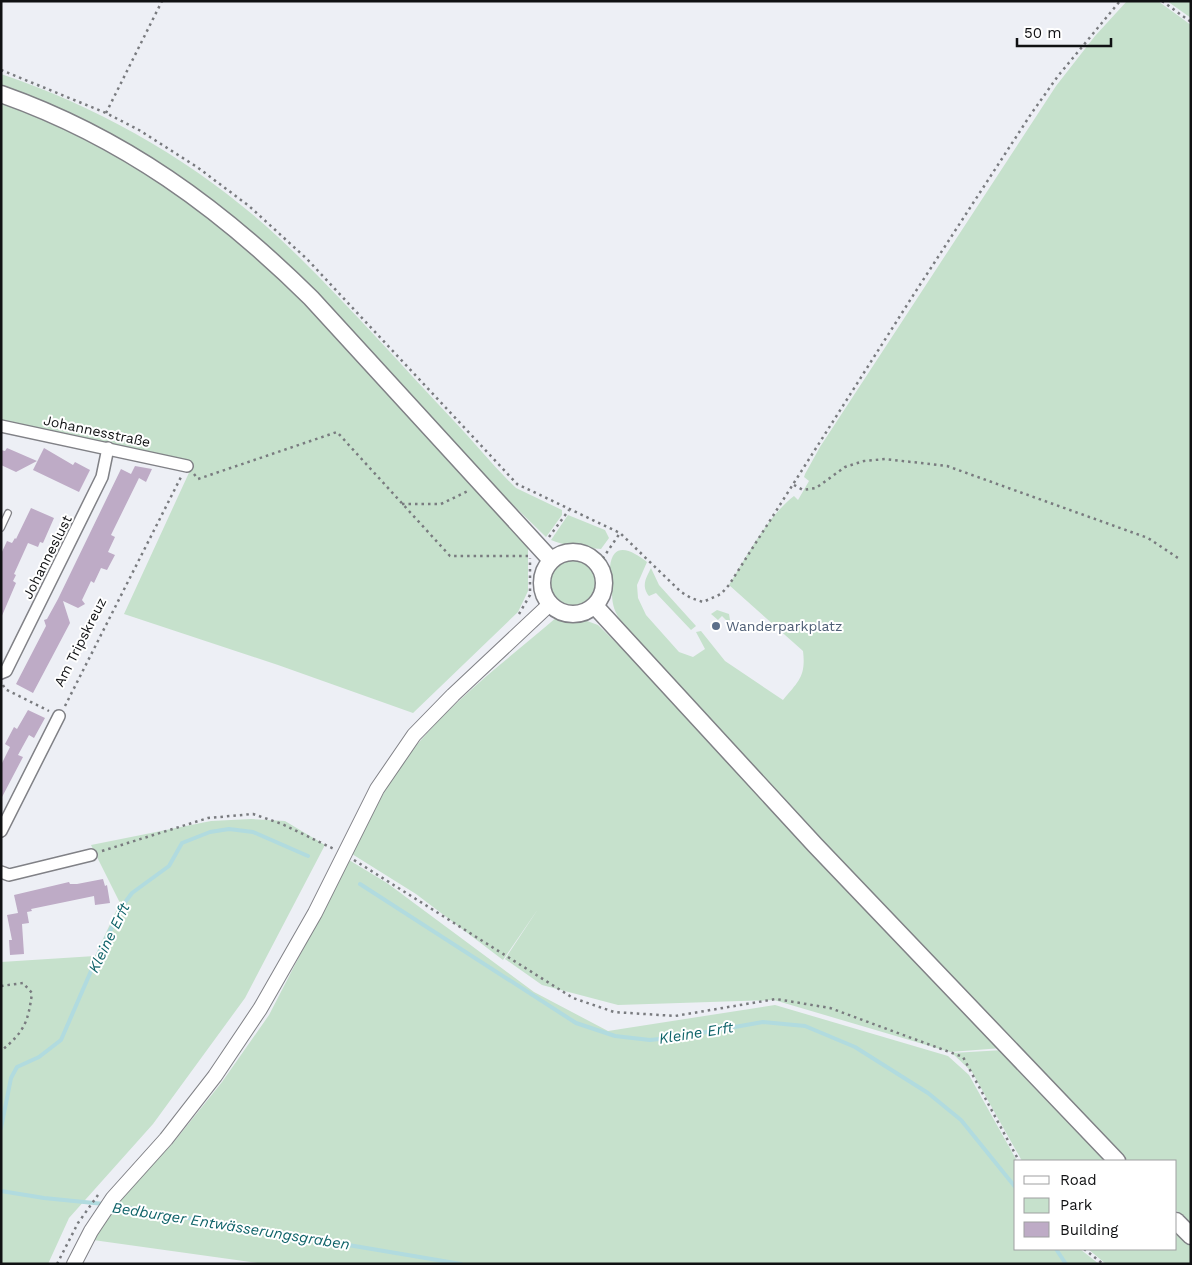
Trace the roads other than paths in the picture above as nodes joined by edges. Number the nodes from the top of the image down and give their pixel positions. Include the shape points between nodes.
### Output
1 (1, 94) edge
2 (1, 426) edge
3 (108, 448) junction
4 (187, 466) road end
5 (8, 513) dead end
6 (1, 528) edge
7 (541, 555) junction
8 (550, 604) junction
9 (595, 606) junction
10 (1, 673) edge
11 (59, 716) road end
12 (1, 832) edge
13 (91, 854) road end
14 (1, 872) edge
15 (1116, 1160) edge
16 (1177, 1221) edge
17 (1191, 1236) edge
18 (74, 1264) edge

1 - 7 main road via 115,144 227,220 311,298
2 - 3 street, Johannesstraße
3 - 4 street, Johannesstraße
3 - 10 street, Johanneslust via 102,478 85,514 6,671
5 - 6 lane
7 - 8 main road via 545,569 542,580 545,598
7 - 9 main road via 571,551 583,553 599,564 605,588
8 - 9 main road via 569,614 583,613
8 - 18 street via 414,735 338,852 315,912 260,1009 185,1115 113,1198
9 - 15 main road via 822,852
11 - 12 street
13 - 14 street via 9,875
16 - 17 main road

